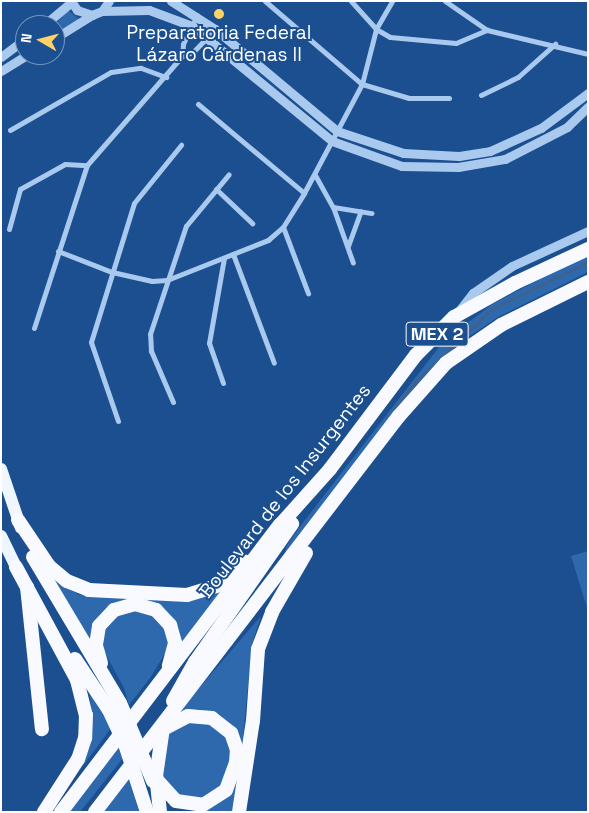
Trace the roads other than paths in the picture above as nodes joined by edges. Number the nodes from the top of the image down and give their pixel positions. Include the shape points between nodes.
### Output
1 (109, 1) edge
2 (171, 1) edge
3 (265, 1) edge
4 (350, 1) edge
5 (392, 1) edge
6 (445, 1) edge
7 (71, 2) edge
8 (102, 11) junction
9 (56, 15) edge
10 (92, 15) junction
11 (197, 15) junction
12 (192, 26) junction
13 (215, 29) junction
14 (376, 30) junction
15 (487, 30) junction
16 (65, 32) edge
17 (207, 38) junction
18 (555, 44) junction
19 (15, 46) edge
20 (588, 54) edge
21 (182, 56) junction
22 (1, 57) edge
23 (15, 62) edge
24 (1, 71) edge
25 (166, 77) junction
26 (362, 84) junction
27 (588, 93) edge
28 (481, 95) dead end
29 (449, 98) dead end
30 (198, 104) dead end
31 (588, 107) edge
32 (10, 130) dead end
33 (337, 131) junction
34 (332, 141) junction
35 (181, 145) dead end
36 (87, 165) junction
37 (229, 174) dead end
38 (315, 175) junction
39 (216, 189) junction
40 (304, 193) junction
41 (333, 207) junction
42 (361, 211) junction
43 (372, 213) dead end
44 (252, 223) dead end
45 (283, 227) junction
46 (9, 229) dead end
47 (588, 231) edge
48 (348, 246) junction
49 (588, 248) edge
50 (58, 250) junction
51 (233, 254) junction
52 (224, 258) junction
53 (353, 263) dead end
54 (112, 272) junction
55 (167, 280) junction
56 (588, 282) edge
57 (588, 287) edge
58 (567, 291) junction
59 (308, 293) dead end
60 (454, 318) junction
61 (34, 328) dead end
62 (274, 363) dead end
63 (223, 383) dead end
64 (173, 402) dead end
65 (118, 421) dead end
66 (1, 469) edge
67 (330, 470) junction
68 (346, 488) junction
69 (18, 520) junction
70 (280, 525) junction
71 (1, 536) edge
72 (33, 558) joint
73 (16, 567) joint
74 (26, 586) junction
75 (36, 603) junction
76 (105, 678) junction
77 (159, 684) junction
78 (169, 721) junction
79 (42, 729) dead end
80 (145, 760) junction
81 (44, 812) edge
82 (61, 812) edge
83 (95, 812) edge
84 (147, 812) edge
85 (160, 812) edge
86 (165, 812) edge
87 (239, 812) edge

1 - 8 street
2 - 11 street
3 - 26 street
4 - 14 street
5 - 14 street
6 - 15 street
7 - 9 street
7 - 10 street via 77,10
8 - 10 street
8 - 12 street via 149,10
10 - 16 street
11 - 12 street
11 - 13 street
12 - 17 street
12 - 21 street via 183,44
13 - 17 street
13 - 33 street
14 - 15 street via 390,38 456,43
14 - 26 street
15 - 18 street
17 - 21 street via 193,52
17 - 34 street
18 - 20 street
18 - 28 street via 518,77
19 - 22 street
21 - 25 street
23 - 24 street
25 - 32 street via 141,68 111,72
25 - 36 street
26 - 29 street via 409,98
26 - 33 street
27 - 33 street via 541,128 516,141 490,151 459,156 403,154
30 - 40 street
31 - 34 street via 567,127 537,144 482,165 402,166
33 - 34 street
34 - 38 street
35 - 54 street via 134,203
36 - 46 street via 65,164 20,189
36 - 50 street
37 - 39 street
38 - 40 street
38 - 41 street
39 - 44 street
39 - 55 street via 186,226
40 - 45 street
41 - 42 street
41 - 48 street
42 - 43 street
42 - 48 street
45 - 51 street via 268,240
45 - 59 street
47 - 60 street via 512,266 473,293
48 - 53 street
49 - 60 highway, Boulevard de los Insurgentes / MEX 2 via 515,283
50 - 54 street
50 - 61 street
51 - 52 street
51 - 62 street
52 - 55 street
52 - 63 street via 209,343
54 - 55 street via 136,279
54 - 65 street via 91,342
55 - 64 street via 150,334 151,351
56 - 58 highway, MEX 2
57 - 58 street
58 - 68 highway, MEX 2 via 500,325 446,363 400,416
60 - 67 highway, Boulevard de los Insurgentes / MEX 2 via 410,362
66 - 69 main road
67 - 70 highway, Boulevard de los Insurgentes
67 - 85 highway via 195,662 171,705 157,754
68 - 78 highway
68 - 87 highway via 290,577 261,637 256,659 254,721
69 - 70 highway via 49,566 74,585 97,591 179,595 216,586
69 - 72 main road
70 - 77 highway, Boulevard de los Insurgentes
71 - 73 main road
72 - 76 highway
73 - 74 highway
74 - 75 highway
74 - 79 highway
75 - 81 highway via 77,680 86,715 85,738 78,759
75 - 84 highway via 109,710 132,761
76 - 77 highway via 96,645 99,626 116,608 139,604 164,616 174,635 173,659
76 - 80 highway
77 - 82 highway, Boulevard de los Insurgentes
78 - 80 highway via 204,716 220,722 229,730 235,742 237,759 226,790 206,803 183,804 165,792
78 - 83 highway
80 - 86 highway

